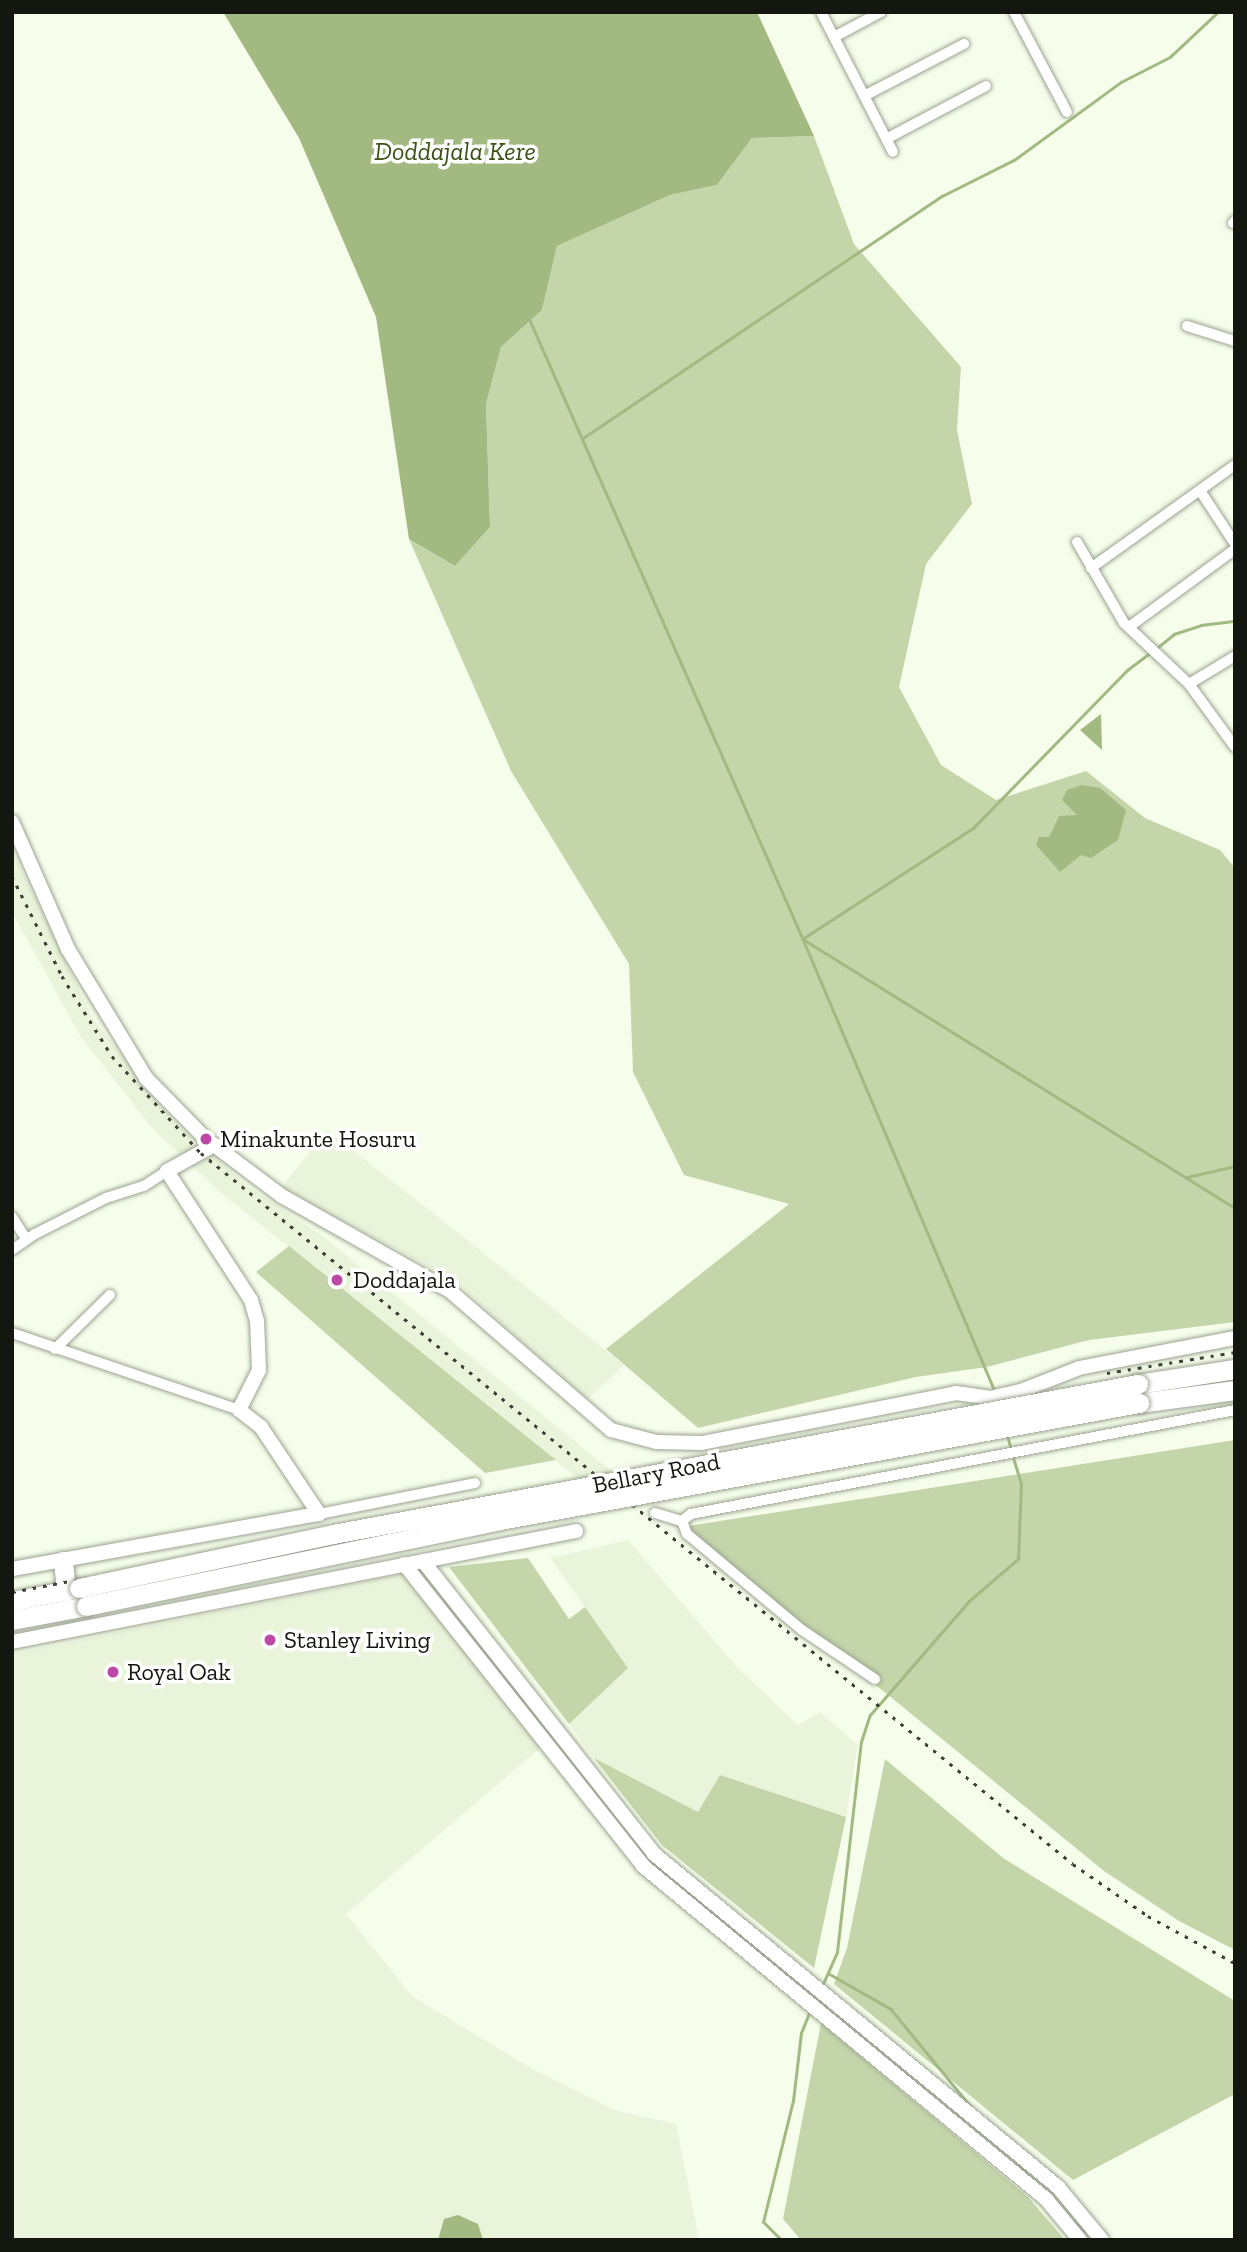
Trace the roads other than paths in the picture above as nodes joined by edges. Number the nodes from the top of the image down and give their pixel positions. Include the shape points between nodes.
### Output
1 (821, 12) edge
2 (881, 12) edge
3 (1014, 12) edge
4 (834, 37) junction
5 (964, 44) dead end
6 (986, 86) dead end
7 (864, 96) junction
8 (1067, 112) dead end
9 (886, 139) junction
10 (893, 152) dead end
11 (1187, 326) dead end
12 (1235, 341) edge
13 (1235, 465) edge
14 (1200, 492) junction
15 (1077, 542) dead end
16 (1235, 546) edge
17 (1091, 568) junction
18 (1129, 627) junction
19 (1235, 656) edge
20 (1189, 684) junction
21 (1235, 747) edge
22 (12, 822) edge
23 (214, 1145) junction
24 (167, 1171) junction
25 (12, 1217) edge
26 (27, 1240) junction
27 (12, 1250) edge
28 (110, 1295) dead end
29 (12, 1333) edge
30 (1235, 1338) edge
31 (55, 1349) junction
32 (1235, 1369) edge
33 (1235, 1390) edge
34 (1139, 1394) junction
35 (239, 1410) junction
36 (1235, 1410) edge
37 (475, 1483) dead end
38 (655, 1513) dead end
39 (319, 1514) junction
40 (682, 1521) junction
41 (576, 1531) dead end
42 (63, 1560) junction
43 (423, 1561) junction
44 (404, 1564) junction
45 (12, 1569) edge
46 (77, 1595) junction
47 (12, 1601) edge
48 (12, 1620) edge
49 (12, 1642) edge
50 (875, 1679) dead end
51 (1080, 2240) edge
52 (1102, 2240) edge

1 - 4 street
2 - 4 street
3 - 8 street
4 - 7 street
5 - 7 street
6 - 9 street
7 - 9 street
9 - 10 street
11 - 12 street
13 - 14 street
14 - 16 street
14 - 17 street
15 - 17 street
16 - 18 street
17 - 18 street
18 - 20 street
19 - 20 street
20 - 21 street
22 - 23 street via 68,949 97,1002 146,1078
23 - 24 street
23 - 30 street via 282,1196 450,1291 611,1430 656,1442 702,1443 956,1393 990,1398 1079,1368
24 - 26 street
24 - 35 street via 251,1300 258,1332 258,1370
25 - 26 street
26 - 27 street
28 - 31 street
29 - 31 street
31 - 35 street
32 - 34 highway, Bellary Road
33 - 34 highway, Bellary Road
34 - 46 highway, Bellary Road, bridge via 513,1517
35 - 39 street via 261,1427
36 - 40 street via 691,1514
37 - 39 street
38 - 40 street
39 - 42 street
40 - 50 street via 687,1534 802,1630
41 - 43 street
42 - 45 street
42 - 46 highway
43 - 44 street
43 - 52 street via 654,1854 1058,2187
44 - 49 street
44 - 51 street via 643,1866 1046,2199
46 - 47 highway
46 - 48 highway

